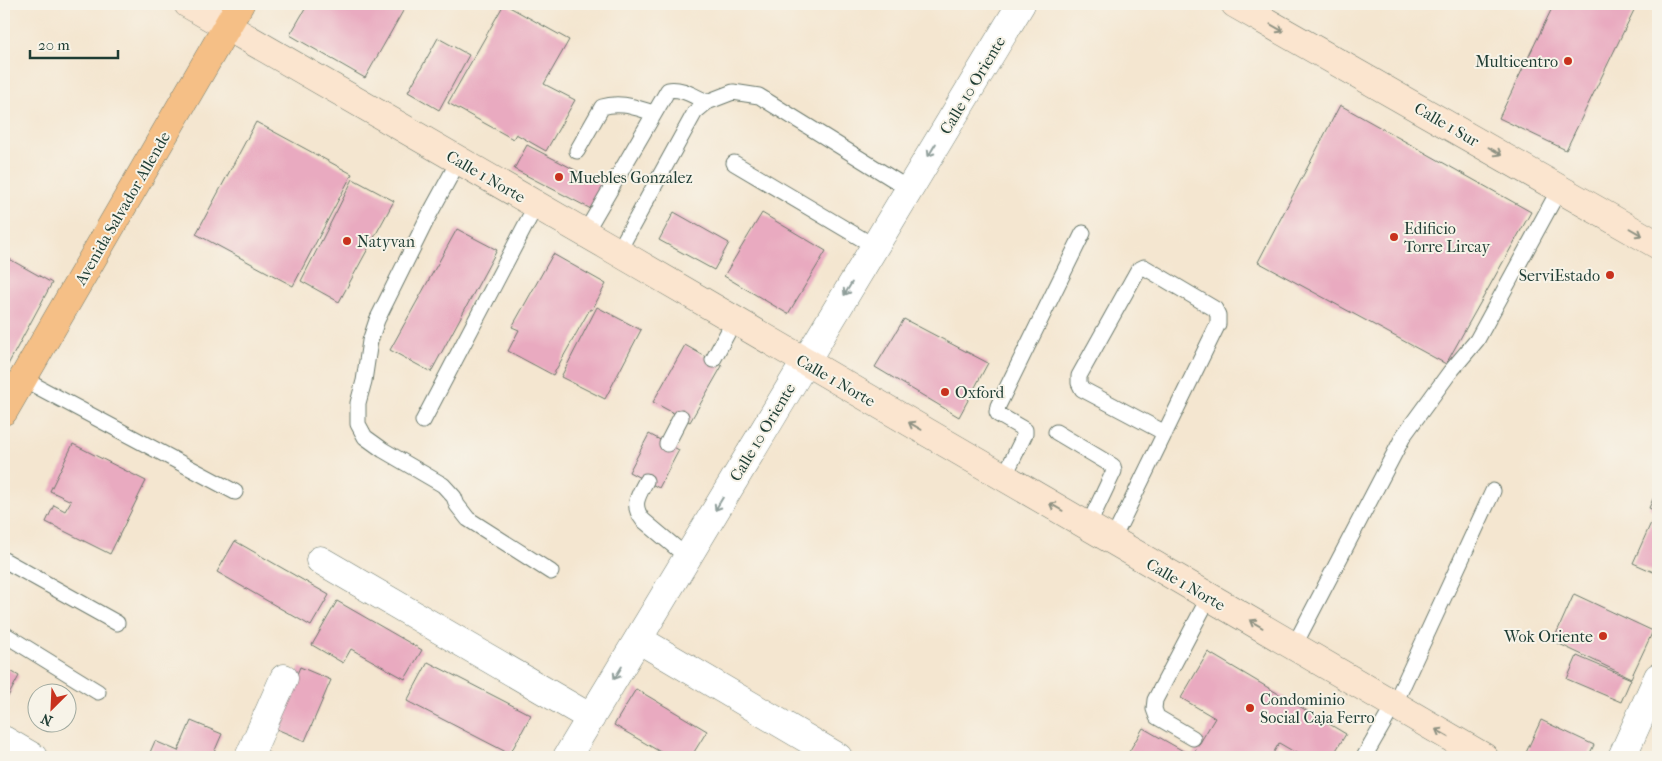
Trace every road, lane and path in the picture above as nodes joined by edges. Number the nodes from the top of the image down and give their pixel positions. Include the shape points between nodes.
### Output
1 (188, 4) edge
2 (1021, 4) edge
3 (1235, 4) edge
4 (234, 15) edge
5 (706, 102) junction
6 (654, 113) junction
7 (577, 151) dead end
8 (459, 160) junction
9 (734, 163) dead end
10 (1560, 188) junction
11 (909, 189) junction
12 (536, 205) junction
13 (1083, 232) dead end
14 (585, 233) junction
15 (1658, 245) edge
16 (874, 246) junction
17 (618, 252) junction
18 (734, 321) junction
19 (713, 360) dead end
20 (804, 361) junction
21 (23, 379) junction
22 (4, 411) edge
23 (681, 417) dead end
24 (423, 421) dead end
25 (1056, 432) dead end
26 (1165, 432) junction
27 (667, 444) dead end
28 (1004, 477) junction
29 (646, 481) dead end
30 (235, 492) dead end
31 (1493, 492) dead end
32 (1088, 526) junction
33 (1112, 541) junction
34 (687, 557) junction
35 (4, 560) edge
36 (320, 560) dead end
37 (551, 572) dead end
38 (1209, 597) junction
39 (117, 623) dead end
40 (4, 634) edge
41 (638, 639) junction
42 (1294, 646) junction
43 (284, 678) dead end
44 (1658, 678) edge
45 (98, 692) dead end
46 (1394, 705) junction
47 (591, 718) junction
48 (1193, 738) dead end
49 (4, 740) edge
50 (33, 757) edge
51 (249, 757) edge
52 (567, 757) edge
53 (838, 757) edge
54 (1364, 757) edge
55 (1484, 757) edge
56 (1622, 757) edge

1 - 4 main road, Calle 1 Norte
2 -> 11 street, Calle 10 Oriente
3 -> 10 main road, Calle 1 Sur
4 - 8 main road, Calle 1 Norte
4 - 21 main road, Avenida Salvador Allende
5 - 6 lane via 683,91 668,90
5 - 11 lane via 733,92 759,96
5 - 17 lane via 695,112
6 - 7 lane via 614,104 602,107
6 - 14 lane
8 - 12 main road, Calle 1 Norte
8 - 37 lane via 377,320 358,403 358,424 365,436 383,450 443,485 468,519
9 - 16 lane
10 -> 15 main road, Calle 1 Sur
10 - 42 lane via 1477,340 1404,434
11 - 16 street, Calle 10 Oriente
12 - 14 main road, Calle 1 Norte
12 - 24 lane
13 - 28 lane via 998,406 1000,415 1025,430
14 - 17 main road, Calle 1 Norte
16 -> 20 street, Calle 10 Oriente
17 - 18 main road, Calle 1 Norte
18 - 19 lane
18 - 20 main road, Calle 1 Norte
28 -> 20 main road, Calle 1 Norte
20 -> 34 street, Calle 10 Oriente
21 - 22 main road, Avenida Salvador Allende
21 - 30 lane
23 - 27 lane
25 - 32 lane via 1113,466 1114,471
26 - 26 lane via 1218,324 1218,315 1215,309 1144,267 1138,270 1079,376 1079,383 1082,389
26 - 33 lane
32 -> 28 main road, Calle 1 Norte
29 - 34 lane via 636,498 637,513
31 - 46 lane
32 - 33 main road, Calle 1 Norte
33 - 38 main road, Calle 1 Norte
34 - 41 street, Calle 10 Oriente
35 - 39 lane
36 - 47 street
42 -> 38 main road, Calle 1 Norte
38 - 48 lane via 1155,700 1157,717
40 - 45 lane
41 -> 47 street, Calle 10 Oriente
41 - 53 street
42 - 46 main road, Calle 1 Norte
43 - 51 street
44 - 56 street
46 - 54 lane
55 -> 46 main road, Calle 1 Norte
47 - 52 street, Calle 10 Oriente
49 - 50 street

